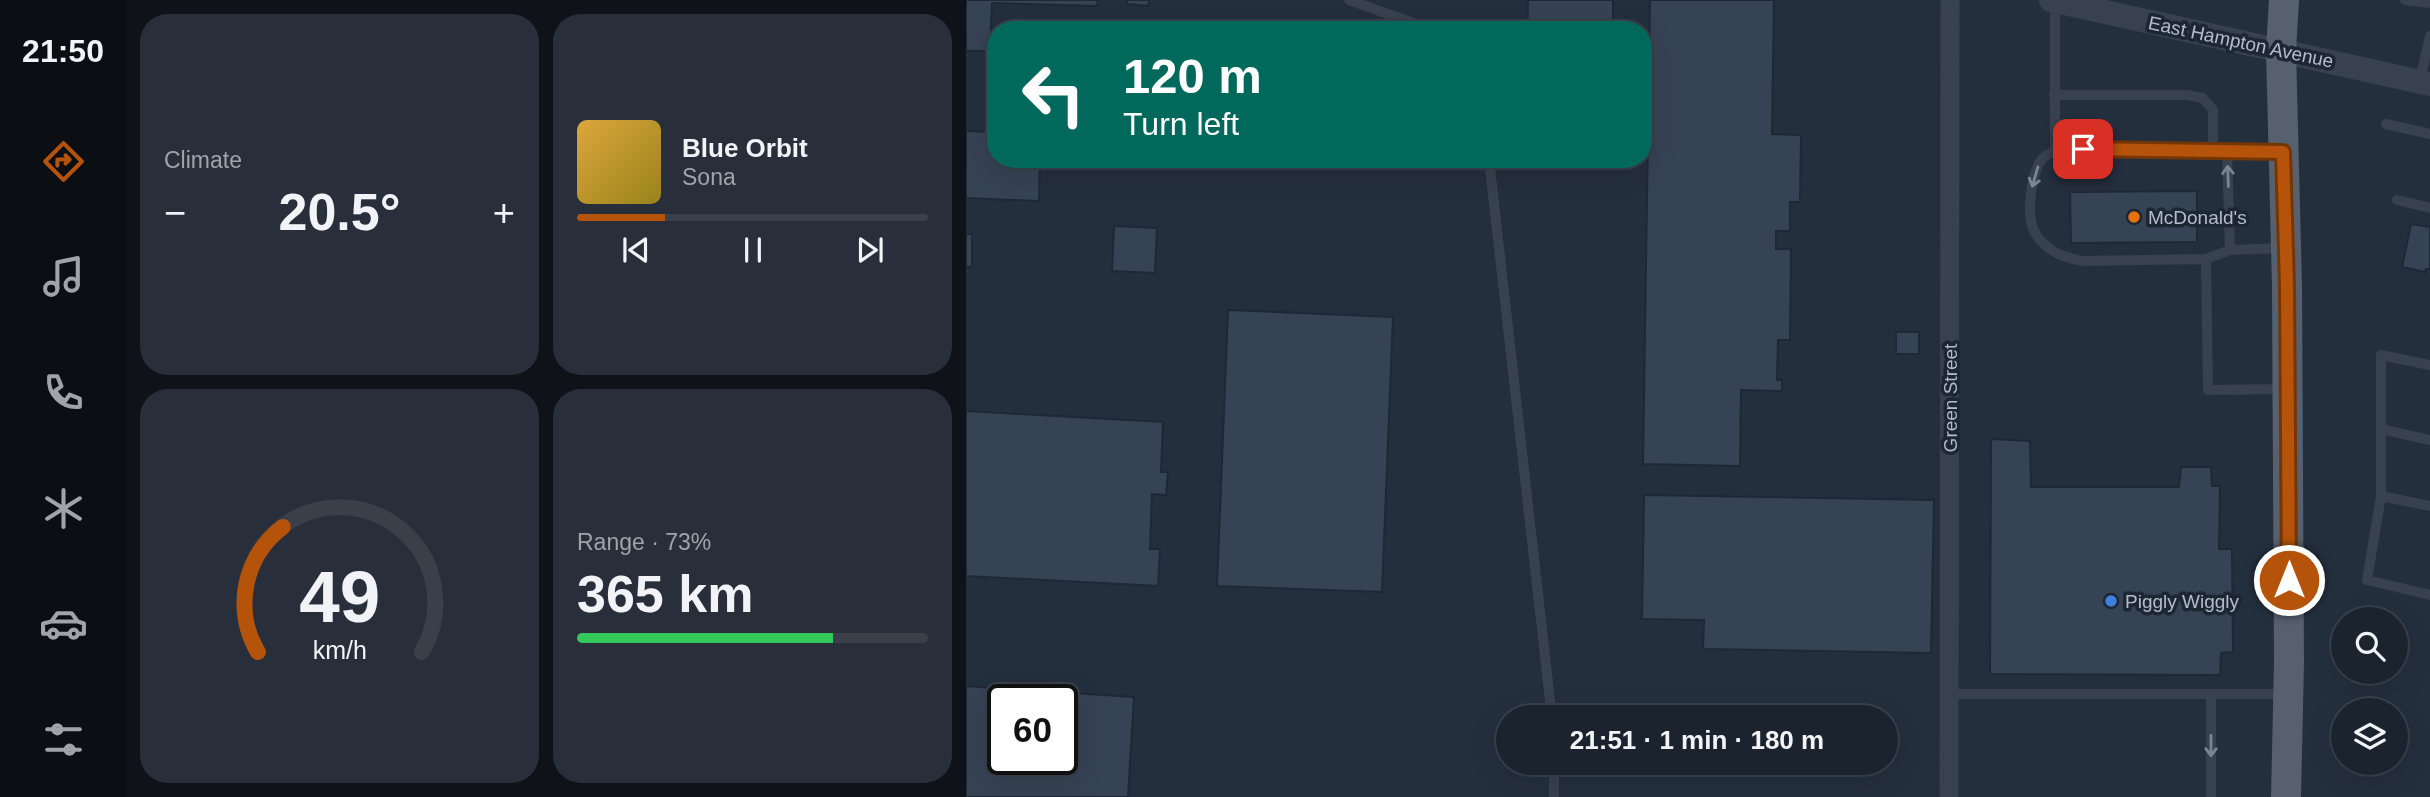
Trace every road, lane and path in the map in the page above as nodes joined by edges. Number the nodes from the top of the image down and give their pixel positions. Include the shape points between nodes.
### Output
1 (1349, 0) edge
2 (1950, 0) edge
3 (2053, 0) edge
4 (2284, 0) edge
5 (2406, 0) edge
6 (2430, 4) edge
7 (1408, 21) edge
8 (2430, 36) edge
9 (2281, 50) junction
10 (2425, 83) edge
11 (2054, 96) junction
12 (2386, 124) dead end
13 (2430, 134) edge
14 (2055, 150) junction
15 (2227, 152) junction
16 (2283, 152) junction
17 (2213, 153) junction
18 (1490, 168) edge
19 (2397, 200) dead end
20 (2430, 208) edge
21 (2286, 248) junction
22 (2230, 250) junction
23 (2206, 259) junction
24 (2430, 365) edge
25 (2287, 389) junction
26 (2381, 429) junction
27 (2430, 440) edge
28 (2381, 496) junction
29 (2430, 506) edge
30 (2430, 595) edge
31 (1949, 694) junction
32 (2211, 694) junction
33 (2289, 694) junction
34 (1551, 705) edge
35 (1554, 775) edge
36 (1554, 797) edge
37 (1949, 797) edge
38 (2211, 797) edge
39 (2286, 797) edge

1 - 7 lane
2 - 31 street, Green Street
3 - 9 street, East Hampton Avenue
3 - 11 lane
4 - 9 main road
5 - 6 lane
8 - 10 lane
9 - 10 street, East Hampton Avenue
9 - 16 main road
11 - 14 lane
11 - 17 lane via 2203,98 2213,110
12 - 13 lane
14 - 17 lane
14 -> 23 lane via 2037,167 2031,189 2034,232 2050,250 2083,261
15 - 16 lane
15 - 17 lane
22 -> 15 lane
16 - 21 main road
18 - 34 lane
19 - 20 lane
21 - 22 lane
21 - 25 main road
22 - 23 lane
23 - 25 lane via 2208,390
24 - 26 lane via 2382,355
25 - 33 main road
26 - 27 lane
26 - 28 lane
28 - 29 lane
28 - 30 lane via 2367,580
31 - 32 lane
31 - 37 street, Green Street
32 - 33 lane
32 -> 38 lane
33 - 39 main road
35 - 36 lane

